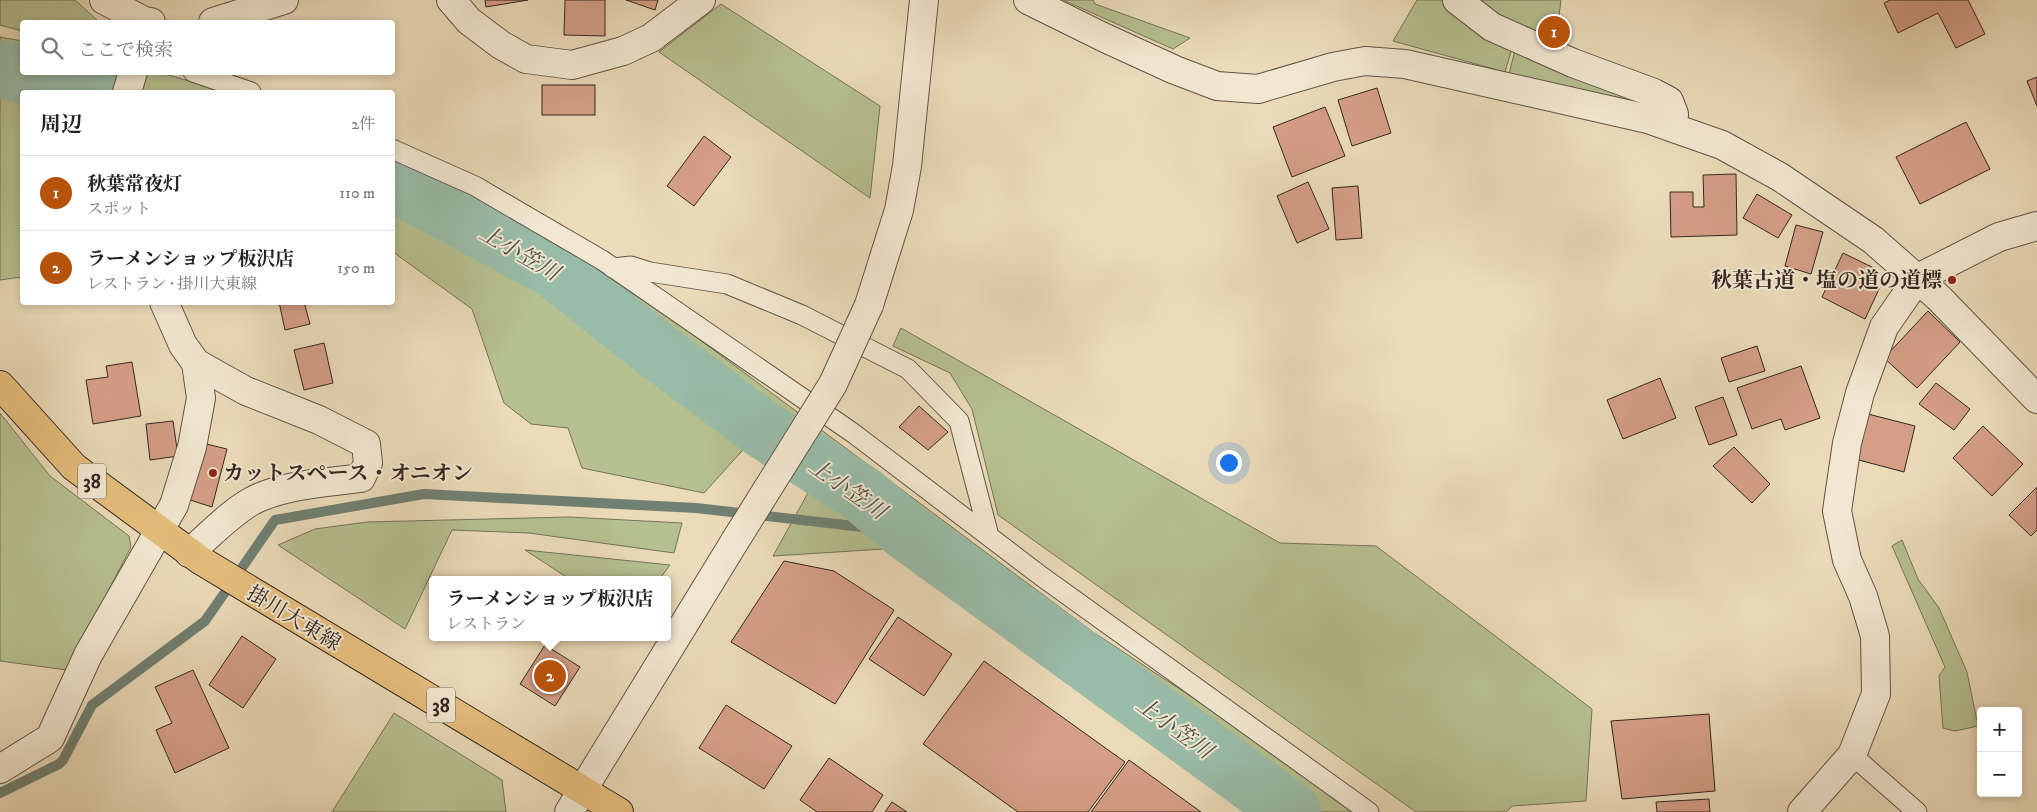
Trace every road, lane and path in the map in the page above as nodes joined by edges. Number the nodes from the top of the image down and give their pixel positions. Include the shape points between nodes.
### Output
1 (104, 0) edge
2 (284, 0) edge
3 (451, 0) edge
4 (701, 0) edge
5 (924, 0) edge
6 (1028, 0) edge
7 (1457, 0) edge
8 (142, 20) edge
9 (219, 20) edge
10 (132, 75) edge
11 (202, 75) edge
12 (128, 90) edge
13 (245, 90) edge
14 (1673, 127) junction
15 (395, 150) edge
16 (2037, 226) edge
17 (613, 268) junction
18 (1918, 278) junction
19 (165, 305) edge
20 (196, 363) junction
21 (0, 384) edge
22 (2037, 399) edge
23 (158, 531) junction
24 (989, 536) junction
25 (194, 557) junction
26 (1852, 755) junction
27 (0, 769) edge
28 (583, 789) junction
29 (569, 812) edge
30 (619, 812) edge
31 (1369, 812) edge
32 (1802, 812) edge
33 (1917, 812) edge

1 - 8 street
2 - 9 street
3 - 4 street via 469,21 526,59 572,65 623,51 650,38
5 - 28 street, bridge via 910,140 899,210 869,306 833,384
6 - 14 street via 1113,42 1217,86 1258,89 1332,67 1365,61 1405,64 1648,118
7 - 14 street via 1492,27 1669,100 1674,114
10 - 12 street
11 - 13 lane
14 - 18 street via 1722,145 1780,177 1873,240
15 - 17 lane via 475,186
16 - 18 street via 1999,237
17 - 24 lane via 853,433
17 - 24 lane via 630,266 727,284 802,314 908,369 959,421
18 - 22 street
18 - 26 street via 1884,327 1846,443 1837,511 1847,560 1863,596 1875,636 1876,694
19 - 20 street via 183,345
20 - 23 street via 202,398 192,447 174,504
20 - 25 street via 246,391 319,420 366,444 368,463 361,478 284,489 252,501 227,520
21 - 23 main road, 掛川大東線 / 38 via 74,467
23 - 25 main road, 掛川大東線 / 38
23 - 27 street via 88,655 50,738
24 - 31 lane
25 - 28 main road, 掛川大東線 / 38
26 - 32 street
26 - 33 lane
28 - 29 street
28 - 30 main road, 掛川大東線 / 38

